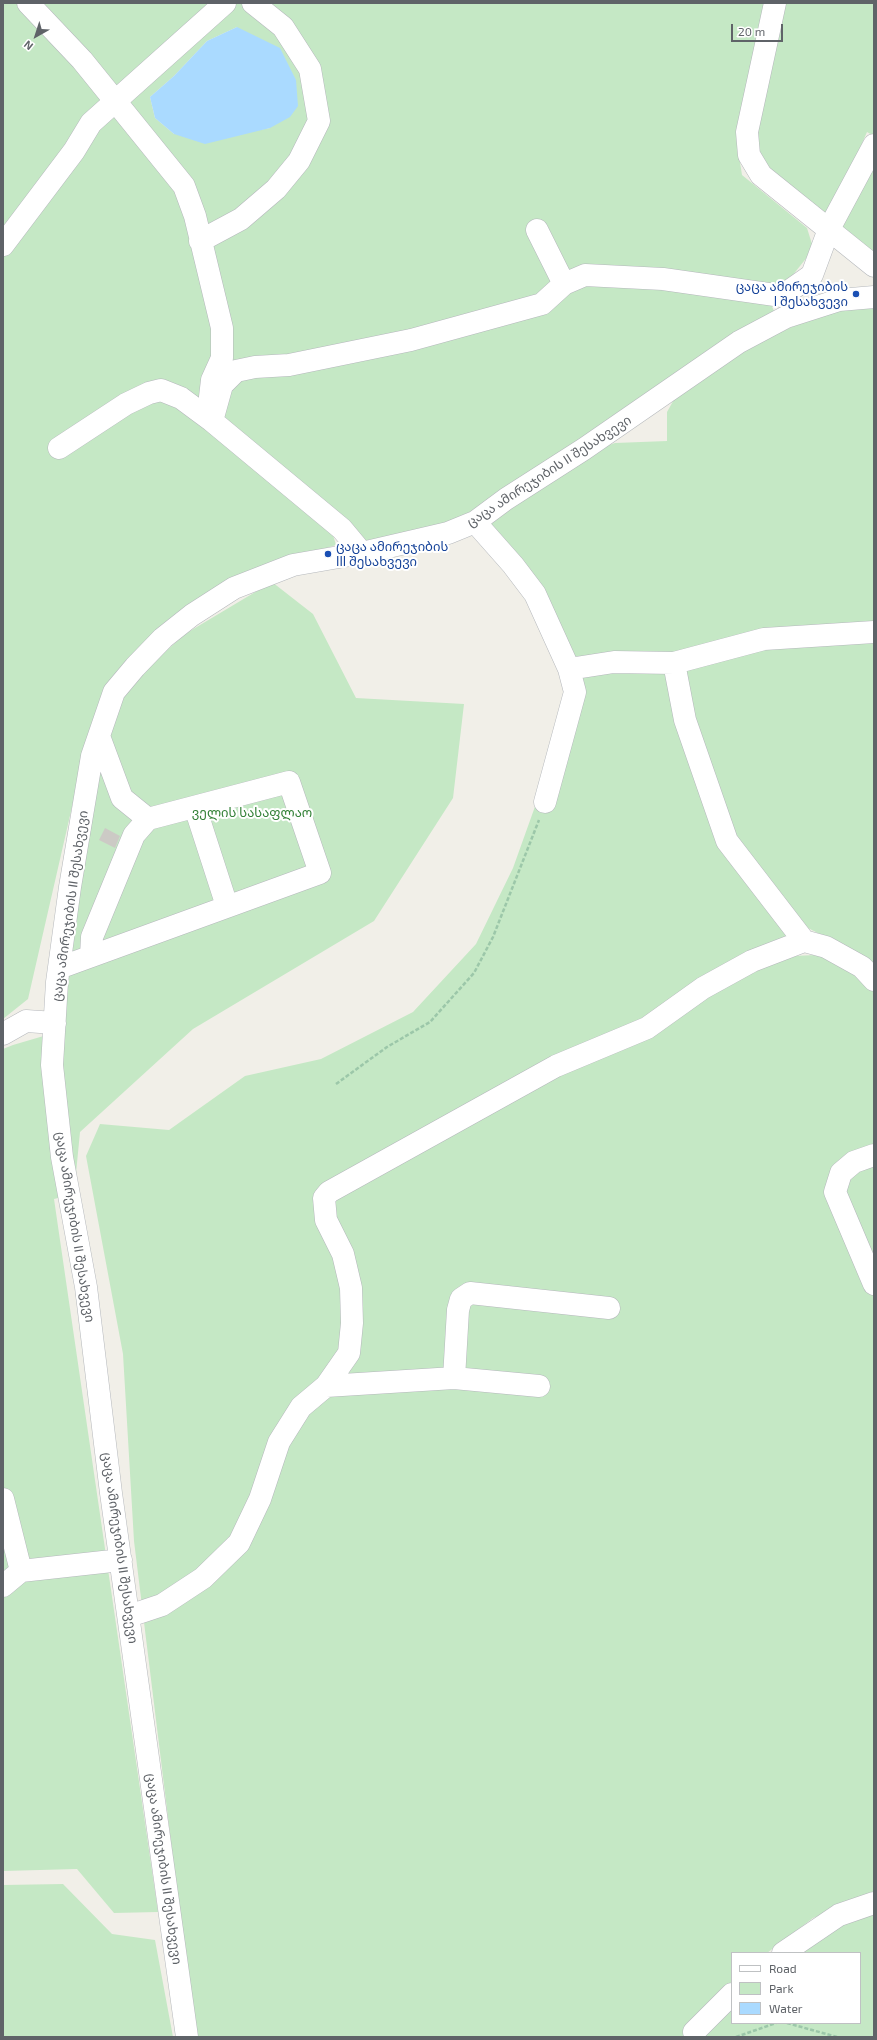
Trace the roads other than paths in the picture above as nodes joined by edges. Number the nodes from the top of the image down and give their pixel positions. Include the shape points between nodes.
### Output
1 (28, 3) edge
2 (225, 3) edge
3 (253, 3) edge
4 (775, 3) edge
5 (116, 101) junction
6 (874, 145) edge
7 (829, 229) junction
8 (537, 230) dead end
9 (200, 241) junction
10 (3, 245) edge
11 (874, 266) edge
12 (564, 284) junction
13 (782, 296) junction
14 (874, 297) edge
15 (786, 317) junction
16 (212, 421) junction
17 (59, 448) dead end
18 (475, 522) junction
19 (362, 553) junction
20 (874, 632) edge
21 (674, 663) junction
22 (569, 668) junction
23 (99, 736) junction
24 (545, 802) road end
25 (195, 807) junction
26 (148, 819) junction
27 (227, 906) junction
28 (804, 941) junction
29 (91, 956) junction
30 (59, 968) junction
31 (874, 980) edge
32 (55, 1023) junction
33 (3, 1034) edge
34 (874, 1155) edge
35 (874, 1284) edge
36 (609, 1308) dead end
37 (454, 1378) junction
38 (326, 1386) junction
39 (539, 1386) dead end
40 (3, 1499) edge
41 (121, 1560) junction
42 (21, 1571) junction
43 (3, 1586) edge
44 (129, 1616) junction
45 (874, 1903) edge
46 (784, 1952) edge
47 (731, 1995) edge
48 (694, 2032) dead end
49 (188, 2037) edge

1 - 5 street via 82,60
2 - 5 street
3 - 9 street via 283,27 310,70 319,122 299,161 276,189 240,218
4 - 7 street via 746,132 749,155 761,175
5 - 9 street via 184,186 195,216
5 - 10 street via 91,123 74,151
6 - 7 street
7 - 11 street
7 - 13 street via 812,275
8 - 12 street
9 - 16 street via 222,328 222,358 212,380 208,405
12 - 13 street via 585,275 663,279
12 - 16 street via 542,304 410,340 289,365 236,371 222,385
13 - 15 street
14 - 15 street, ცაცა ამირეჯიბის II შესახვევი via 839,300
15 - 18 street, ცაცა ამირეჯიბის II შესახვევი via 739,342
16 - 17 street via 181,398 161,390 126,404
16 - 19 street via 342,529
18 - 19 street, ცაცა ამირეჯიბის II შესახვევი via 448,533
18 - 22 street via 535,594
19 - 23 street, ცაცა ამირეჯიბის II შესახვევი via 293,565 234,588 192,615 163,638 114,692
20 - 21 street via 764,639
21 - 22 street via 614,662
21 - 28 street via 685,720 727,841
22 - 24 street via 575,692
23 - 26 street via 122,798
23 - 30 street, ცაცა ამირეჯიბის II შესახვევი via 92,756
25 - 26 street
25 - 27 street
25 - 27 street via 289,782 320,873
26 - 29 street via 134,835 92,937
27 - 29 street
28 - 31 street via 826,947 862,967
28 - 38 street via 752,961 703,988 647,1028 556,1066 329,1192 324,1198 326,1220 343,1254 352,1288 352,1323 349,1353
29 - 30 street
30 - 32 street, ცაცა ამირეჯიბის II შესახვევი
32 - 33 street via 26,1021
32 - 41 street, ცაცა ამირეჯიბის II შესახვევი via 52,1065 62,1157 86,1287
34 - 35 street via 854,1162 842,1173 835,1192
36 - 37 street via 470,1294 461,1299 458,1310
37 - 38 street
37 - 39 street
38 - 44 street via 301,1407 279,1442 260,1499 239,1543 204,1578 162,1605
40 - 42 street
41 - 42 street
41 - 44 street, ცაცა ამირეჯიბის II შესახვევი
42 - 43 street
44 - 49 street, ცაცა ამირეჯიბის II შესახვევი
45 - 46 street via 839,1915
47 - 48 street

